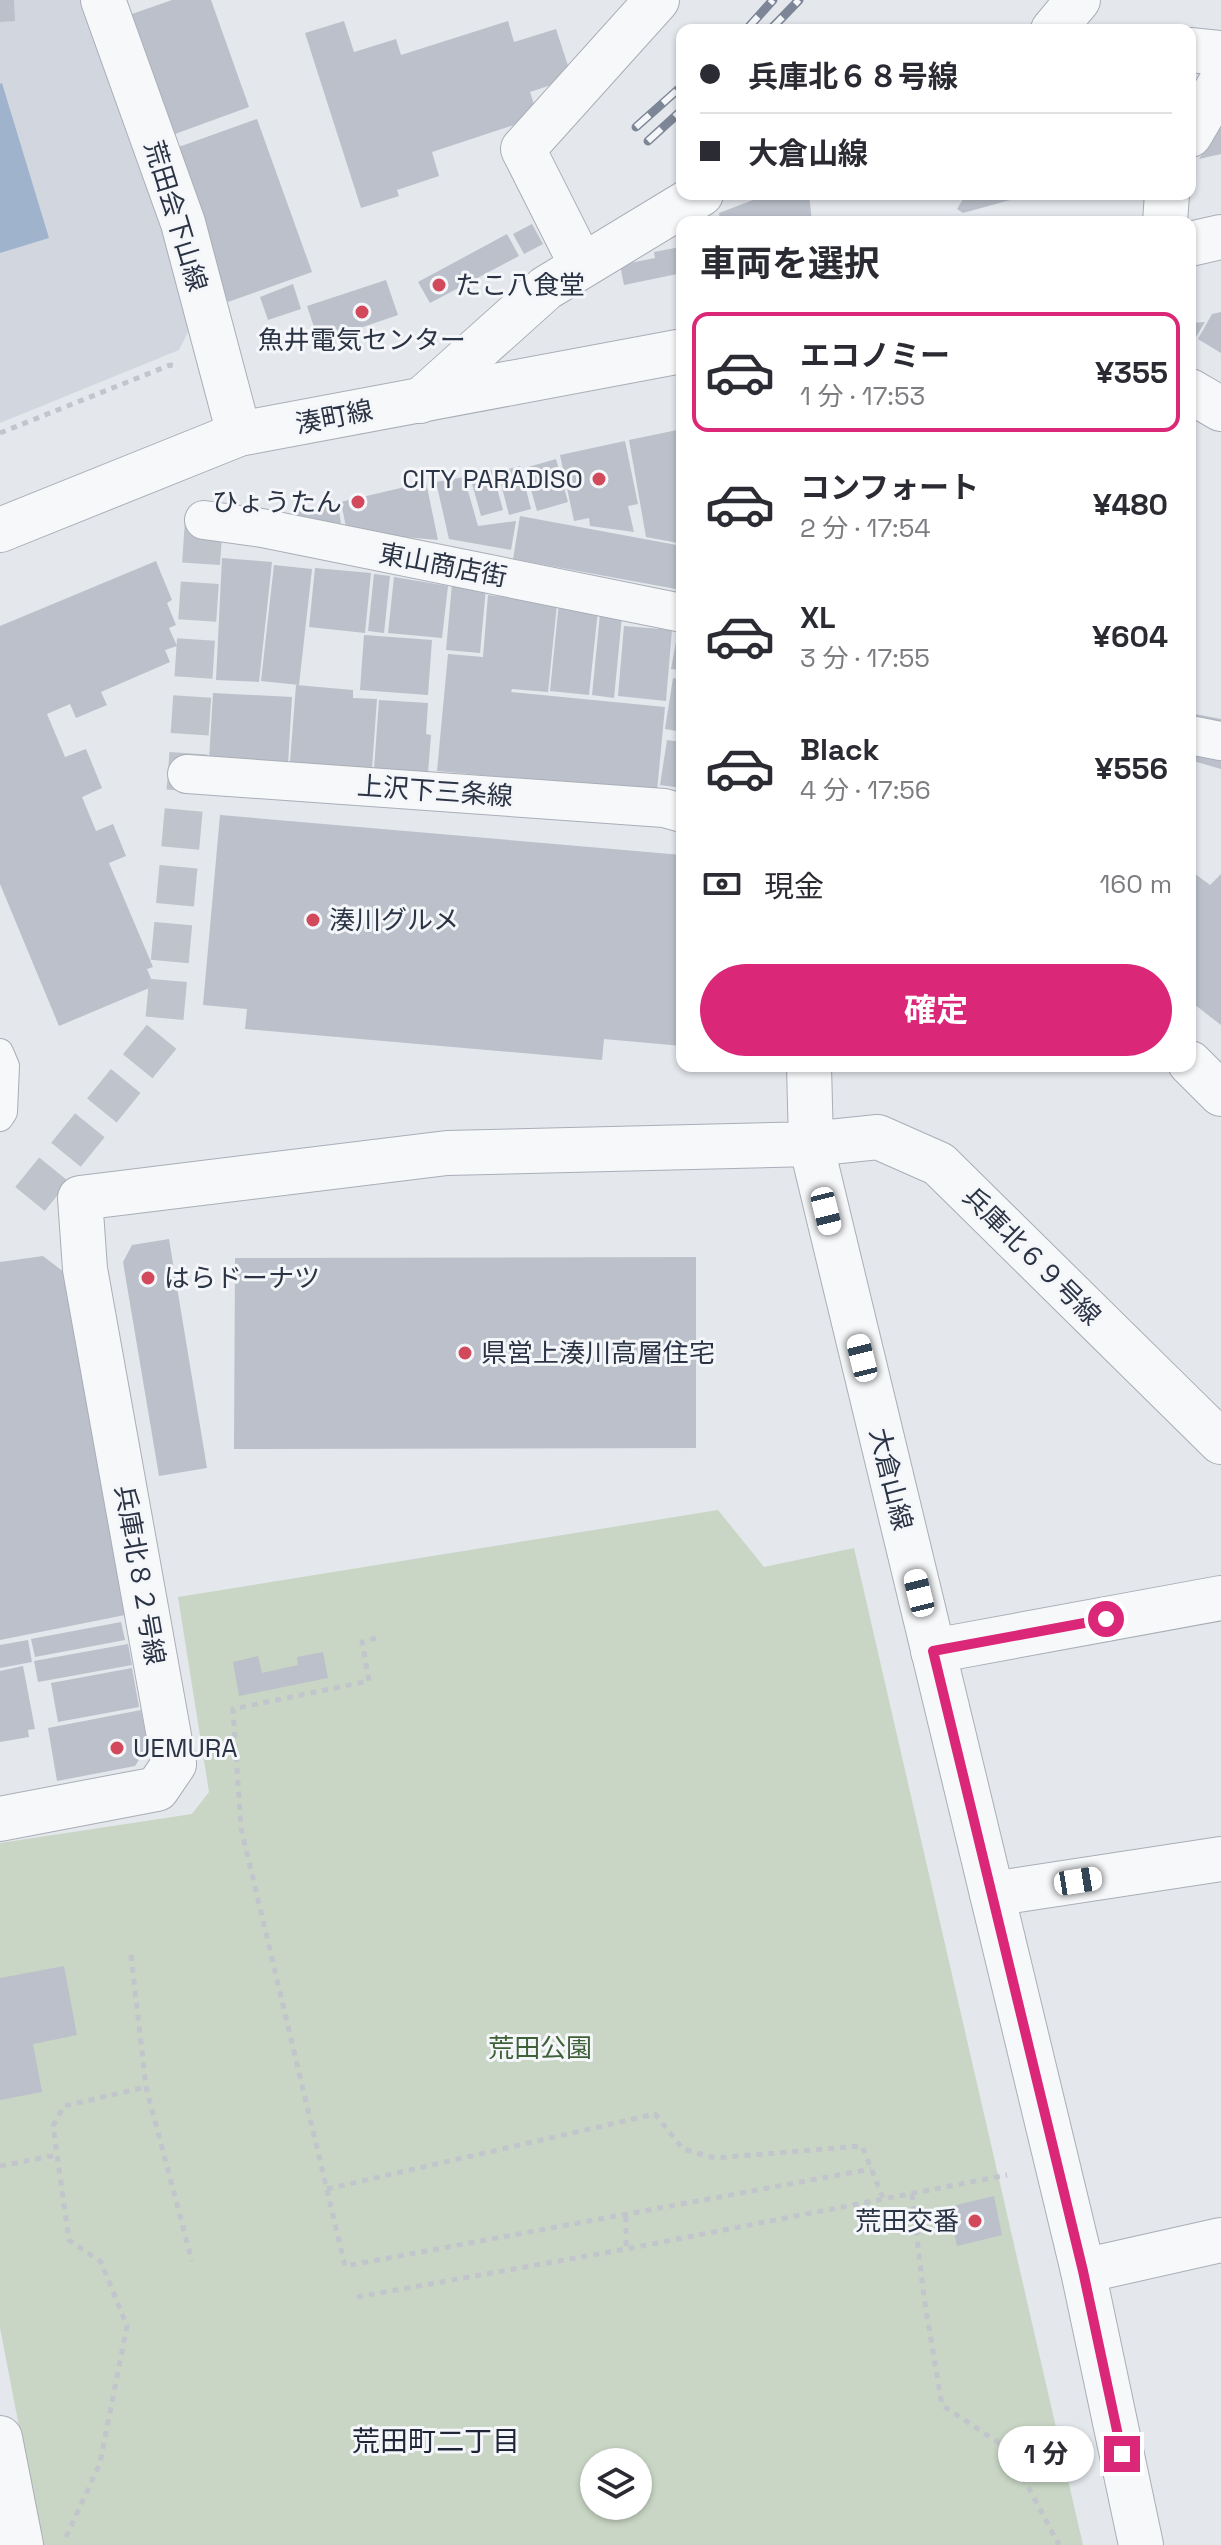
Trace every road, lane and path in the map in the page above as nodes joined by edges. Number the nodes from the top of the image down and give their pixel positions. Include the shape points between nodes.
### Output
1 (103, 0) edge
2 (657, 0) edge
3 (1078, 0) edge
4 (1058, 24) edge
5 (1196, 51) edge
6 (1221, 53) edge
7 (1221, 82) edge
8 (1196, 125) edge
9 (691, 200) edge
10 (1221, 237) edge
11 (1196, 243) edge
12 (582, 266) junction
13 (676, 352) edge
14 (185, 366) dead end
15 (1196, 394) edge
16 (420, 401) junction
17 (1221, 409) edge
18 (0, 433) edge
19 (239, 434) junction
20 (204, 520) dead end
21 (0, 530) edge
22 (676, 612) edge
23 (1196, 736) edge
24 (1221, 741) edge
25 (187, 774) dead end
26 (676, 811) edge
27 (0, 1052) edge
28 (1196, 1069) edge
29 (809, 1072) edge
30 (1221, 1094) edge
31 (0, 1118) edge
32 (811, 1144) junction
33 (80, 1198) joint
34 (1221, 1442) edge
35 (1221, 1598) edge
36 (376, 1638) dead end
37 (933, 1651) junction
38 (0, 1819) edge
39 (1221, 1859) edge
40 (992, 1894) junction
41 (131, 1955) dead end
42 (146, 2087) junction
43 (57, 2155) junction
44 (0, 2166) edge
45 (871, 2169) junction
46 (1007, 2175) dead end
47 (327, 2189) junction
48 (912, 2194) junction
49 (883, 2198) junction
50 (626, 2216) junction
51 (1221, 2240) edge
52 (626, 2249) junction
53 (192, 2261) dead end
54 (1083, 2271) junction
55 (357, 2297) dead end
56 (0, 2438) edge
57 (21, 2545) edge
58 (67, 2545) edge
59 (1059, 2545) edge
60 (1141, 2545) edge

1 - 19 street, 荒田会下山線 via 183,223
2 - 12 street via 523,149
3 - 4 street
5 - 6 street
7 - 8 street
9 - 12 street
10 - 11 street
12 - 16 street via 546,288
13 - 16 street, 湊町線
14 - 18 path via 170,365
15 - 17 street
16 - 19 street, 湊町線
19 - 21 street, 湊町線
20 - 22 street, 東山商店街
23 - 24 street
25 - 26 street, 上沢下三条線
27 - 31 lane via 6,1066
28 - 30 street
29 - 32 street, 大倉山線
32 - 33 street, 兵庫北６９号線 via 447,1153
32 - 34 street, 兵庫北６９号線 via 878,1137 939,1164
32 - 37 street, 大倉山線
33 - 38 street, 兵庫北８２号線 via 85,1269 174,1764 157,1789
35 - 37 street
36 - 47 path via 362,1642 369,1681 233,1709 241,1828
37 - 40 street, 大倉山線
39 - 40 street
40 - 54 street, 大倉山線
41 - 42 path
42 - 43 path via 64,2106 53,2126
42 - 53 path
43 - 44 path
43 - 58 path via 69,2240 101,2262 127,2326 100,2463 65,2539
45 - 47 path via 862,2146 715,2158 683,2149 655,2114
45 - 49 path
45 - 50 path
46 - 48 path
47 - 50 path via 345,2266
48 - 49 path
48 - 59 path via 942,2405 1008,2449
49 - 52 path
50 - 52 path
51 - 54 street
52 - 55 path
54 - 60 street, 大倉山線
56 - 57 street

